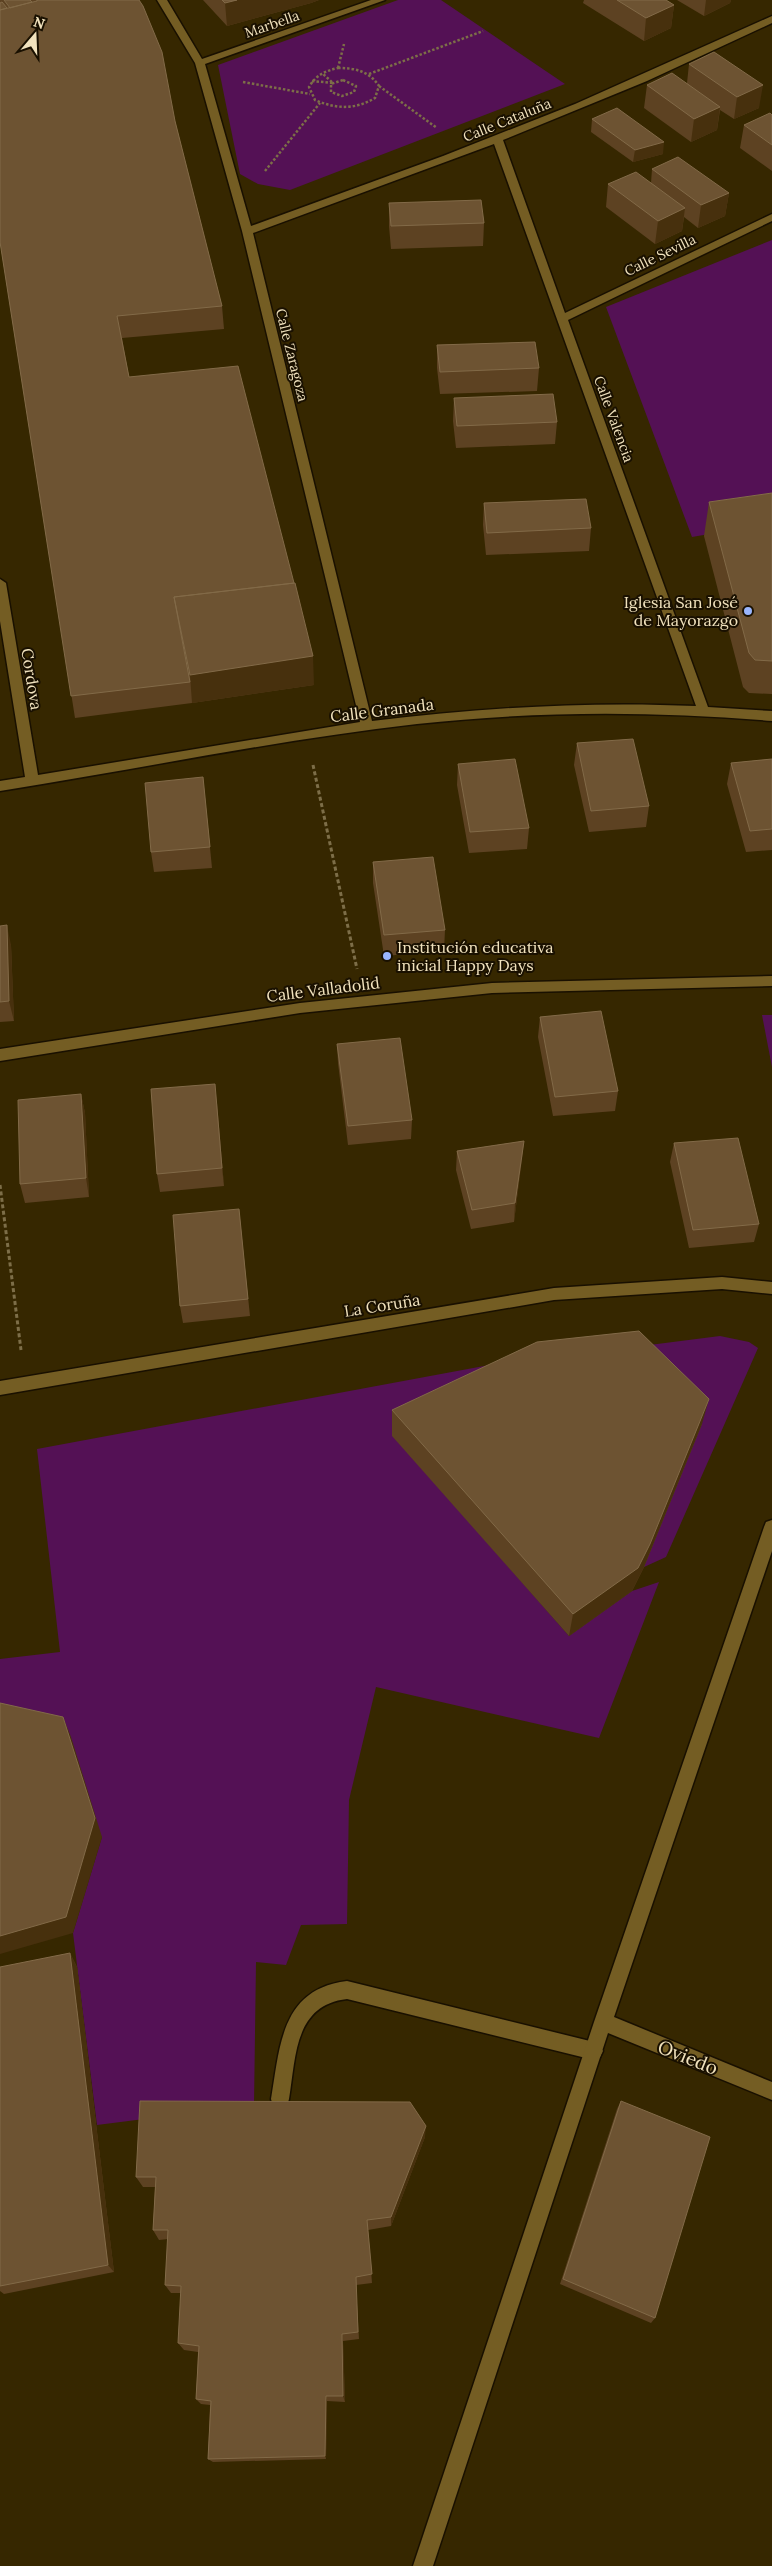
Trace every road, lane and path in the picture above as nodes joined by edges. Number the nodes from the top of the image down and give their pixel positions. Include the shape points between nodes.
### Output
1 (162, 0) edge
2 (380, 0) edge
3 (772, 19) edge
4 (483, 31) dead end
5 (200, 63) junction
6 (322, 73) junction
7 (369, 74) junction
8 (235, 80) dead end
9 (312, 80) junction
10 (333, 83) junction
11 (379, 86) junction
12 (310, 94) junction
13 (320, 102) junction
14 (438, 128) dead end
15 (497, 139) junction
16 (260, 177) dead end
17 (772, 217) edge
18 (247, 231) junction
19 (562, 319) junction
20 (0, 583) edge
21 (703, 709) junction
22 (772, 716) edge
23 (367, 726) junction
24 (307, 736) junction
25 (32, 781) junction
26 (0, 786) edge
27 (772, 981) edge
28 (364, 1001) junction
29 (0, 1055) edge
30 (0, 1185) edge
31 (772, 1288) edge
32 (26, 1383) junction
33 (0, 1388) edge
34 (772, 1527) edge
35 (603, 2022) junction
36 (594, 2051) junction
37 (772, 2091) edge
38 (280, 2099) dead end
39 (422, 2566) edge

1 - 5 street, Calle Zaragoza
2 - 5 street, Marbella
3 - 15 street, Calle Cataluña via 630,84
4 - 7 path
5 - 18 street, Calle Zaragoza
6 - 7 path via 350,68
6 - 9 path
6 - 10 path
7 - 11 path
8 - 12 path
9 - 10 path
9 - 12 path
10 - 10 path via 330,89 338,95 350,94 357,88 347,81
11 - 13 path via 374,98 358,106 335,108
11 - 14 path
12 - 13 path
13 - 16 path
15 - 18 street, Calle Cataluña
15 - 19 street, Calle Valencia
17 - 19 street, Calle Sevilla
18 - 23 street, Calle Zaragoza
19 - 21 street, Calle Valencia
20 - 25 street, Cordova
21 - 22 street, Calle Granada
21 - 23 street, Calle Granada via 536,710
23 - 24 street, Calle Granada
24 - 25 street, Calle Granada
24 - 28 path
25 - 26 street, Calle Granada
27 - 28 street, Calle Valladolid via 492,988
28 - 29 street, Calle Valladolid
30 - 32 path
31 - 32 street, La Coruña via 722,1283 554,1294
32 - 33 street, La Coruña
34 - 35 street
35 - 36 street
35 - 37 street, Oviedo
36 - 38 street via 347,1990 322,1995 303,2010 294,2027
36 - 39 street

